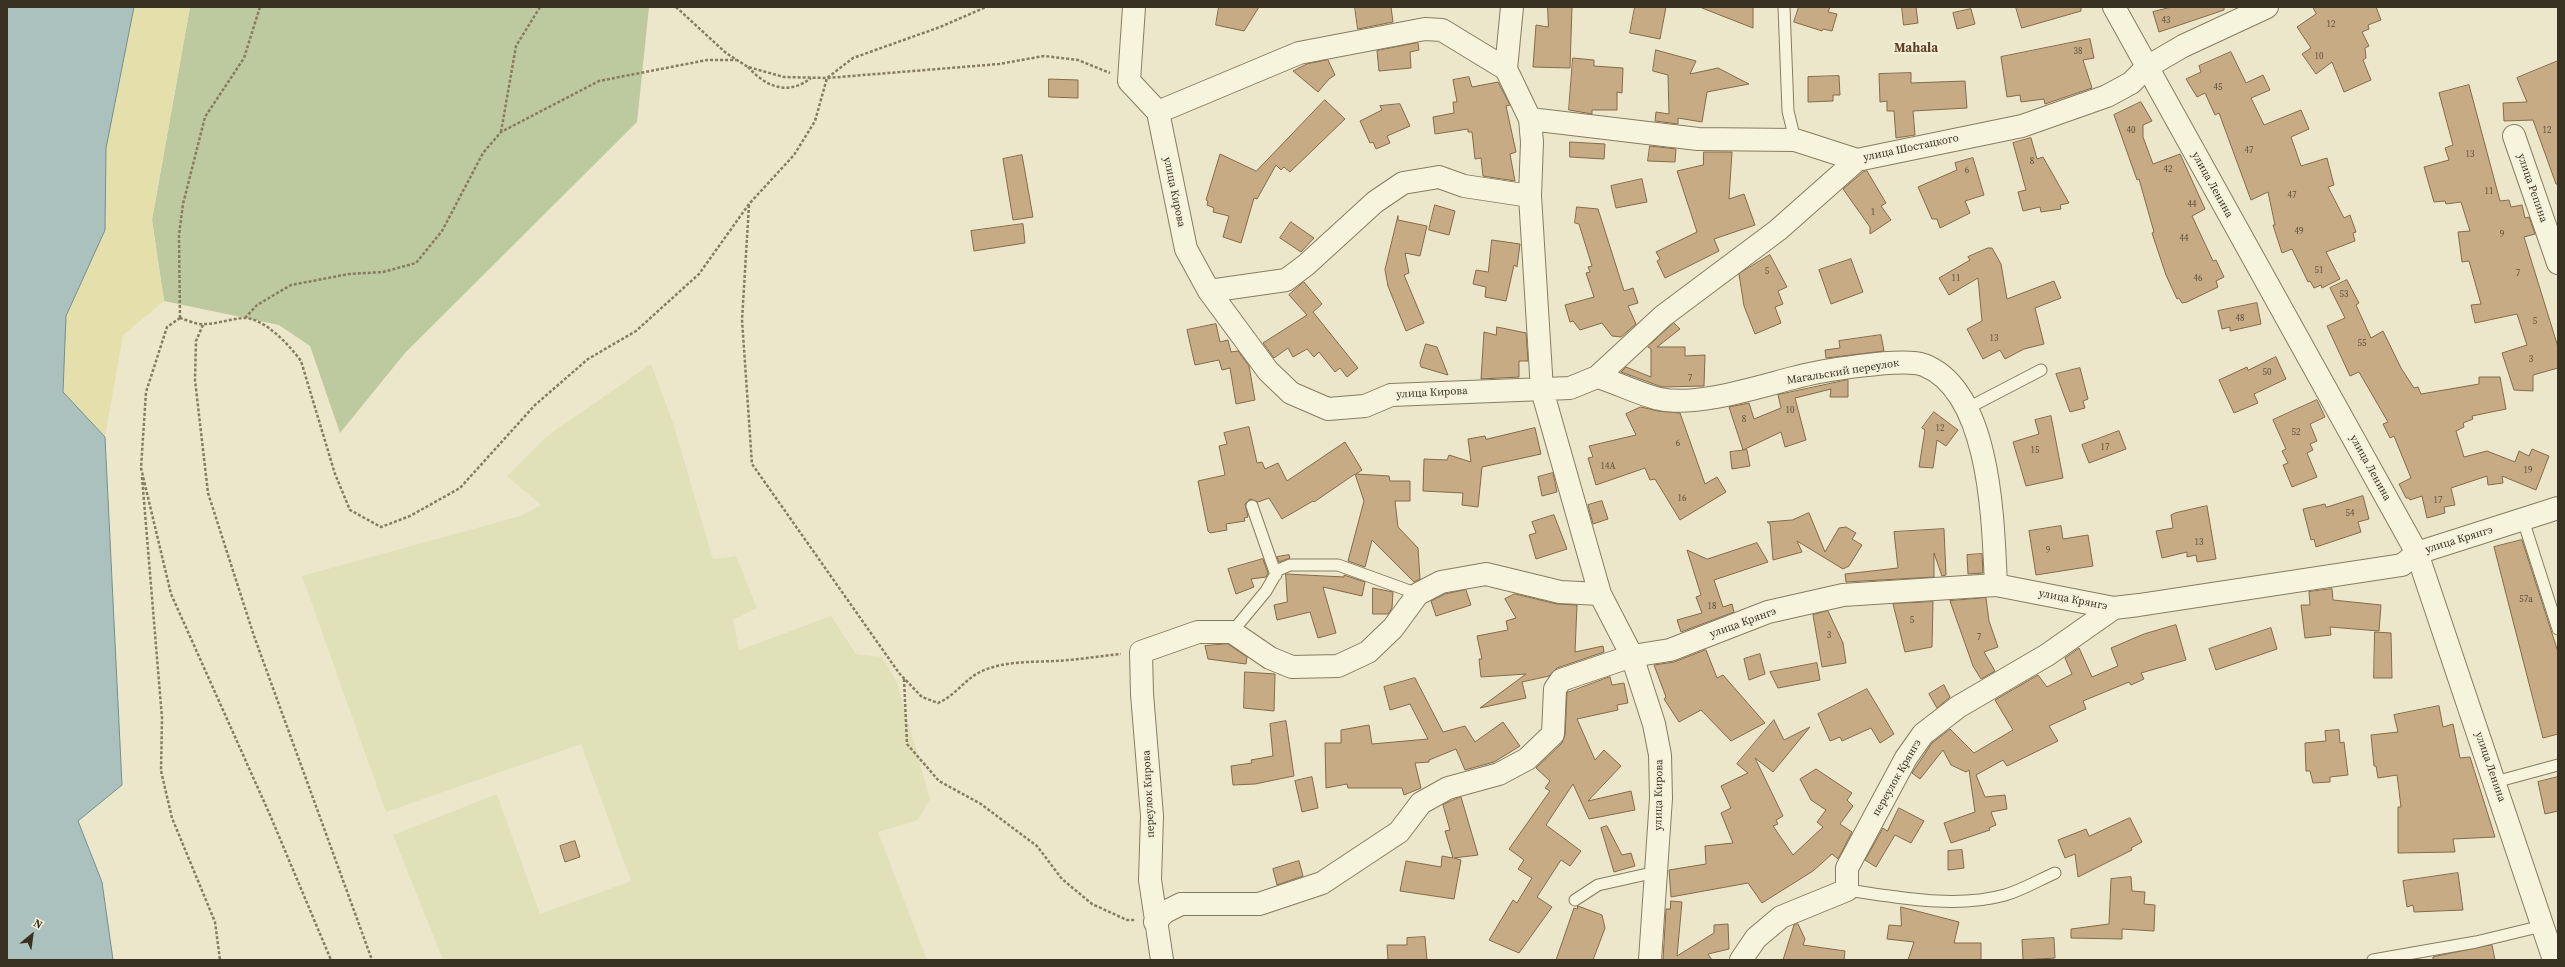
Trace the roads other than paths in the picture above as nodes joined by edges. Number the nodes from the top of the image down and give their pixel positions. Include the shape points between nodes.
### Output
1 (1134, 7) edge
2 (1512, 7) edge
3 (1784, 7) edge
4 (2114, 7) edge
5 (2267, 7) edge
6 (2147, 68) junction
7 (1506, 69) junction
8 (1158, 112) junction
9 (1530, 119) junction
10 (2514, 136) dead end
11 (1795, 140) junction
12 (1857, 160) junction
13 (1530, 196) junction
14 (2558, 263) edge
15 (1209, 291) junction
16 (2041, 370) dead end
17 (1597, 377) junction
18 (1542, 390) junction
19 (1968, 408) junction
20 (1252, 506) dead end
21 (2558, 508) edge
22 (2523, 520) junction
23 (2417, 552) junction
24 (1276, 575) junction
25 (1996, 585) junction
26 (1418, 594) junction
27 (1600, 594) junction
28 (2114, 608) junction
29 (2558, 629) edge
30 (1232, 632) junction
31 (1632, 656) junction
32 (2558, 764) edge
33 (2495, 782) junction
34 (1656, 872) junction
35 (2055, 873) dead end
36 (1847, 890) junction
37 (1575, 900) dead end
38 (1156, 922) junction
39 (2542, 926) junction
40 (1162, 960) edge
41 (1650, 960) edge
42 (1741, 960) edge
43 (2373, 960) edge
44 (2554, 960) edge

1 - 8 street via 1129,81
2 - 7 street
3 - 11 lane via 1788,111
4 - 6 street, улица Ленина
5 - 6 street, улица Шостацкого via 2183,46
6 - 12 street, улица Шостацкого via 2131,83 2107,96 2022,126
6 - 23 street, улица Ленина
7 - 8 street via 1442,30 1425,29 1299,53
7 - 9 street
8 - 15 street, улица Кирова via 1186,249
9 - 11 street, улица Шостацкого via 1698,139
9 - 13 street
10 - 14 street, улица Репина
11 - 12 street, улица Шостацкого
12 - 17 street via 1778,230 1663,316
13 - 15 street via 1464,186 1439,177 1403,183 1375,202 1286,280
13 - 18 street
15 - 18 street, улица Кирова via 1268,371 1291,393 1328,409 1365,406 1391,395
16 - 19 lane
17 - 18 street via 1570,388
17 - 19 street, Магальский переулок via 1660,400 1697,400 1766,386 1794,377 1888,362 1904,362 1925,365 1945,380
18 - 27 street, улица Кирова
19 - 25 street, Магальский переулок via 1990,486
20 - 24 lane
21 - 22 street, улица Крянгэ
22 - 23 street, улица Крянгэ
22 - 29 lane
23 - 28 street, улица Крянгэ via 2402,565
23 - 33 street, улица Ленина
24 - 26 lane via 1278,570 1290,565 1338,565
24 - 30 lane
25 - 28 street, улица Крянгэ
25 - 31 street, улица Крянгэ via 1843,595 1768,612 1670,650
26 - 27 street via 1441,582 1486,574 1560,592
26 - 30 street via 1393,628 1368,652 1338,666 1292,666 1270,658
27 - 31 street, улица Кирова
28 - 36 street, переулок Крянгэ via 2047,655 1958,707 1923,734 1906,758 1847,868
30 - 38 street, переулок Кирова via 1198,632 1141,652 1152,816 1150,880
31 - 34 street, улица Кирова via 1654,724 1660,754 1661,798
31 - 38 street, улица Крянгэ via 1561,680 1555,689 1553,734 1527,759 1499,774 1448,788 1421,803 1399,832 1322,883 1259,904 1181,904 1165,912
32 - 33 lane
33 - 39 street, улица Ленина
34 - 37 lane via 1598,884
34 - 41 street, улица Кирова
35 - 36 lane via 2005,895 1962,901
36 - 42 street via 1780,917 1756,938
38 - 40 street, переулок Кирова
39 - 43 lane via 2476,942
39 - 44 street, улица Ленина

